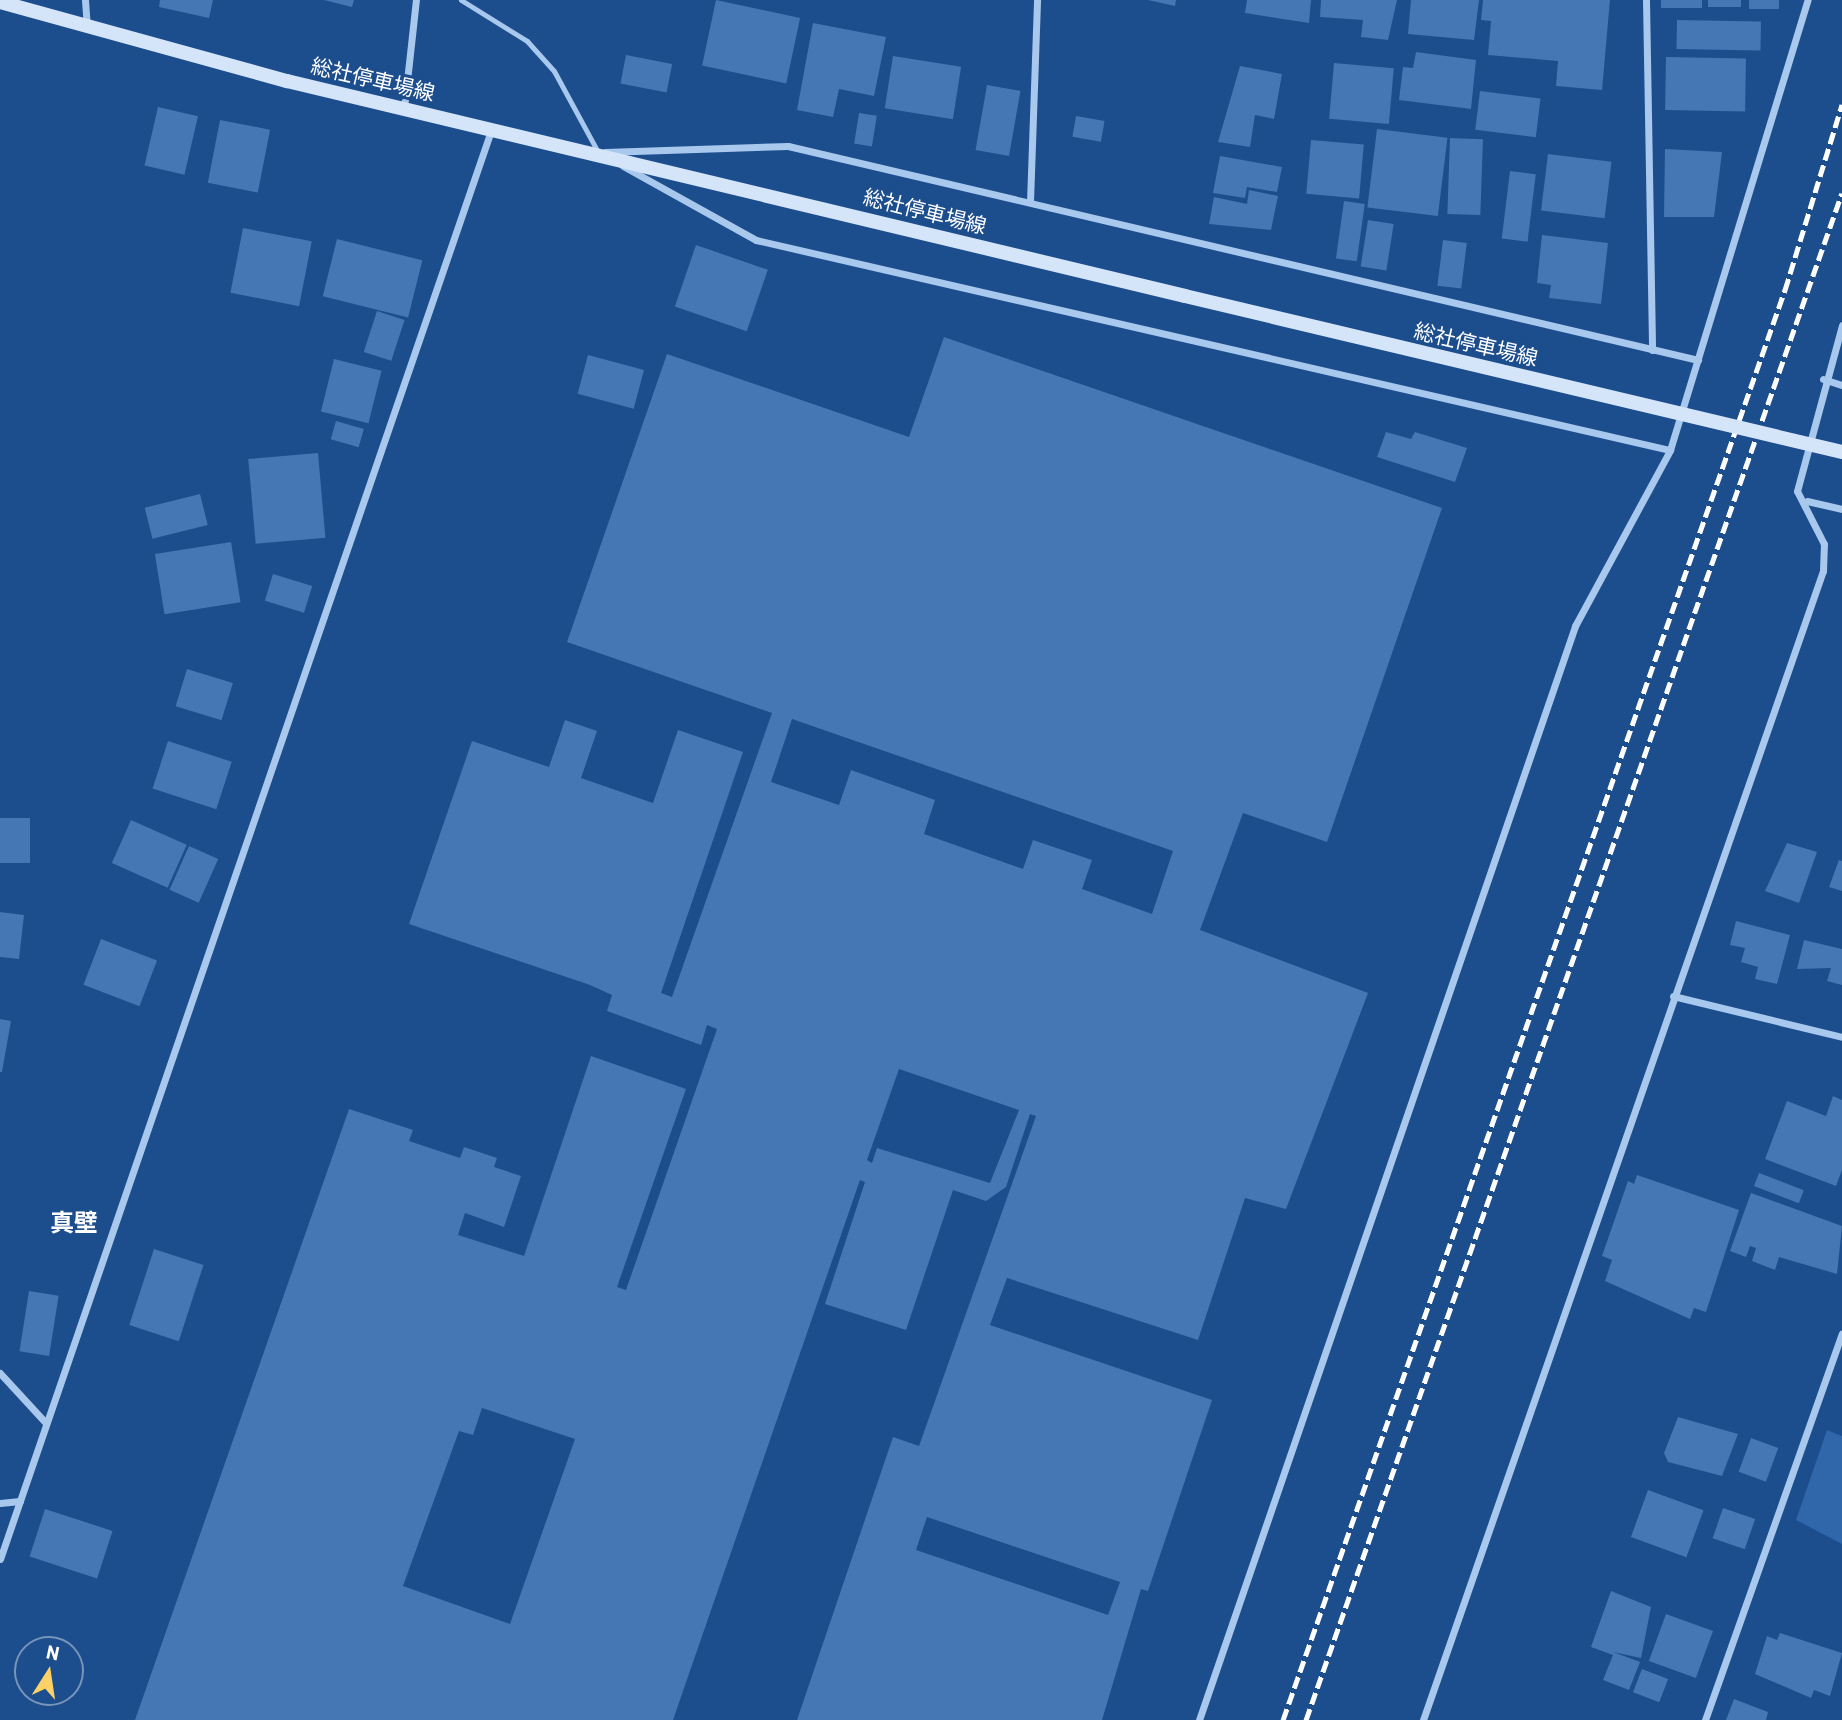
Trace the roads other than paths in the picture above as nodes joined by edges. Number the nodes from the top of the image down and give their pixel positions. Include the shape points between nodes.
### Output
1 (85, 0) edge
2 (416, 0) edge
3 (461, 0) edge
4 (1037, 0) edge
5 (1646, 0) edge
6 (1808, 0) edge
7 (0, 2) edge
8 (87, 27) junction
9 (404, 108) junction
10 (492, 128) junction
11 (598, 152) junction
12 (1030, 202) junction
13 (1842, 325) edge
14 (1652, 350) junction
15 (1698, 360) junction
16 (1823, 379) junction
17 (1842, 384) edge
18 (1670, 450) junction
19 (1842, 452) edge
20 (1807, 501) junction
21 (1842, 509) edge
22 (1673, 996) junction
23 (1842, 1037) edge
24 (1842, 1334) edge
25 (0, 1373) edge
26 (46, 1423) junction
27 (20, 1501) junction
28 (0, 1503) edge
29 (0, 1559) edge
30 (1199, 1720) edge
31 (1423, 1720) edge
32 (1705, 1720) edge

1 - 8 street
2 - 9 street
3 - 11 lane via 527,41 554,71
4 - 12 street
5 - 14 street
6 - 15 street
7 - 8 main road, 総社停車場線
8 - 9 main road, 総社停車場線
9 - 10 main road, 総社停車場線
10 - 11 main road, 総社停車場線
10 - 26 street
11 - 12 street via 788,146
11 - 18 street via 756,240
11 - 19 main road, 総社停車場線, bridge
12 - 14 street
13 - 16 street
14 - 15 street
15 - 18 street
16 - 17 street
16 - 20 street via 1799,475 1797,491
18 - 30 street via 1575,625
20 - 21 street
20 - 22 street via 1824,544 1823,571
22 - 23 street
22 - 31 street
24 - 32 street
25 - 26 street
26 - 27 street
27 - 28 street
27 - 29 street

